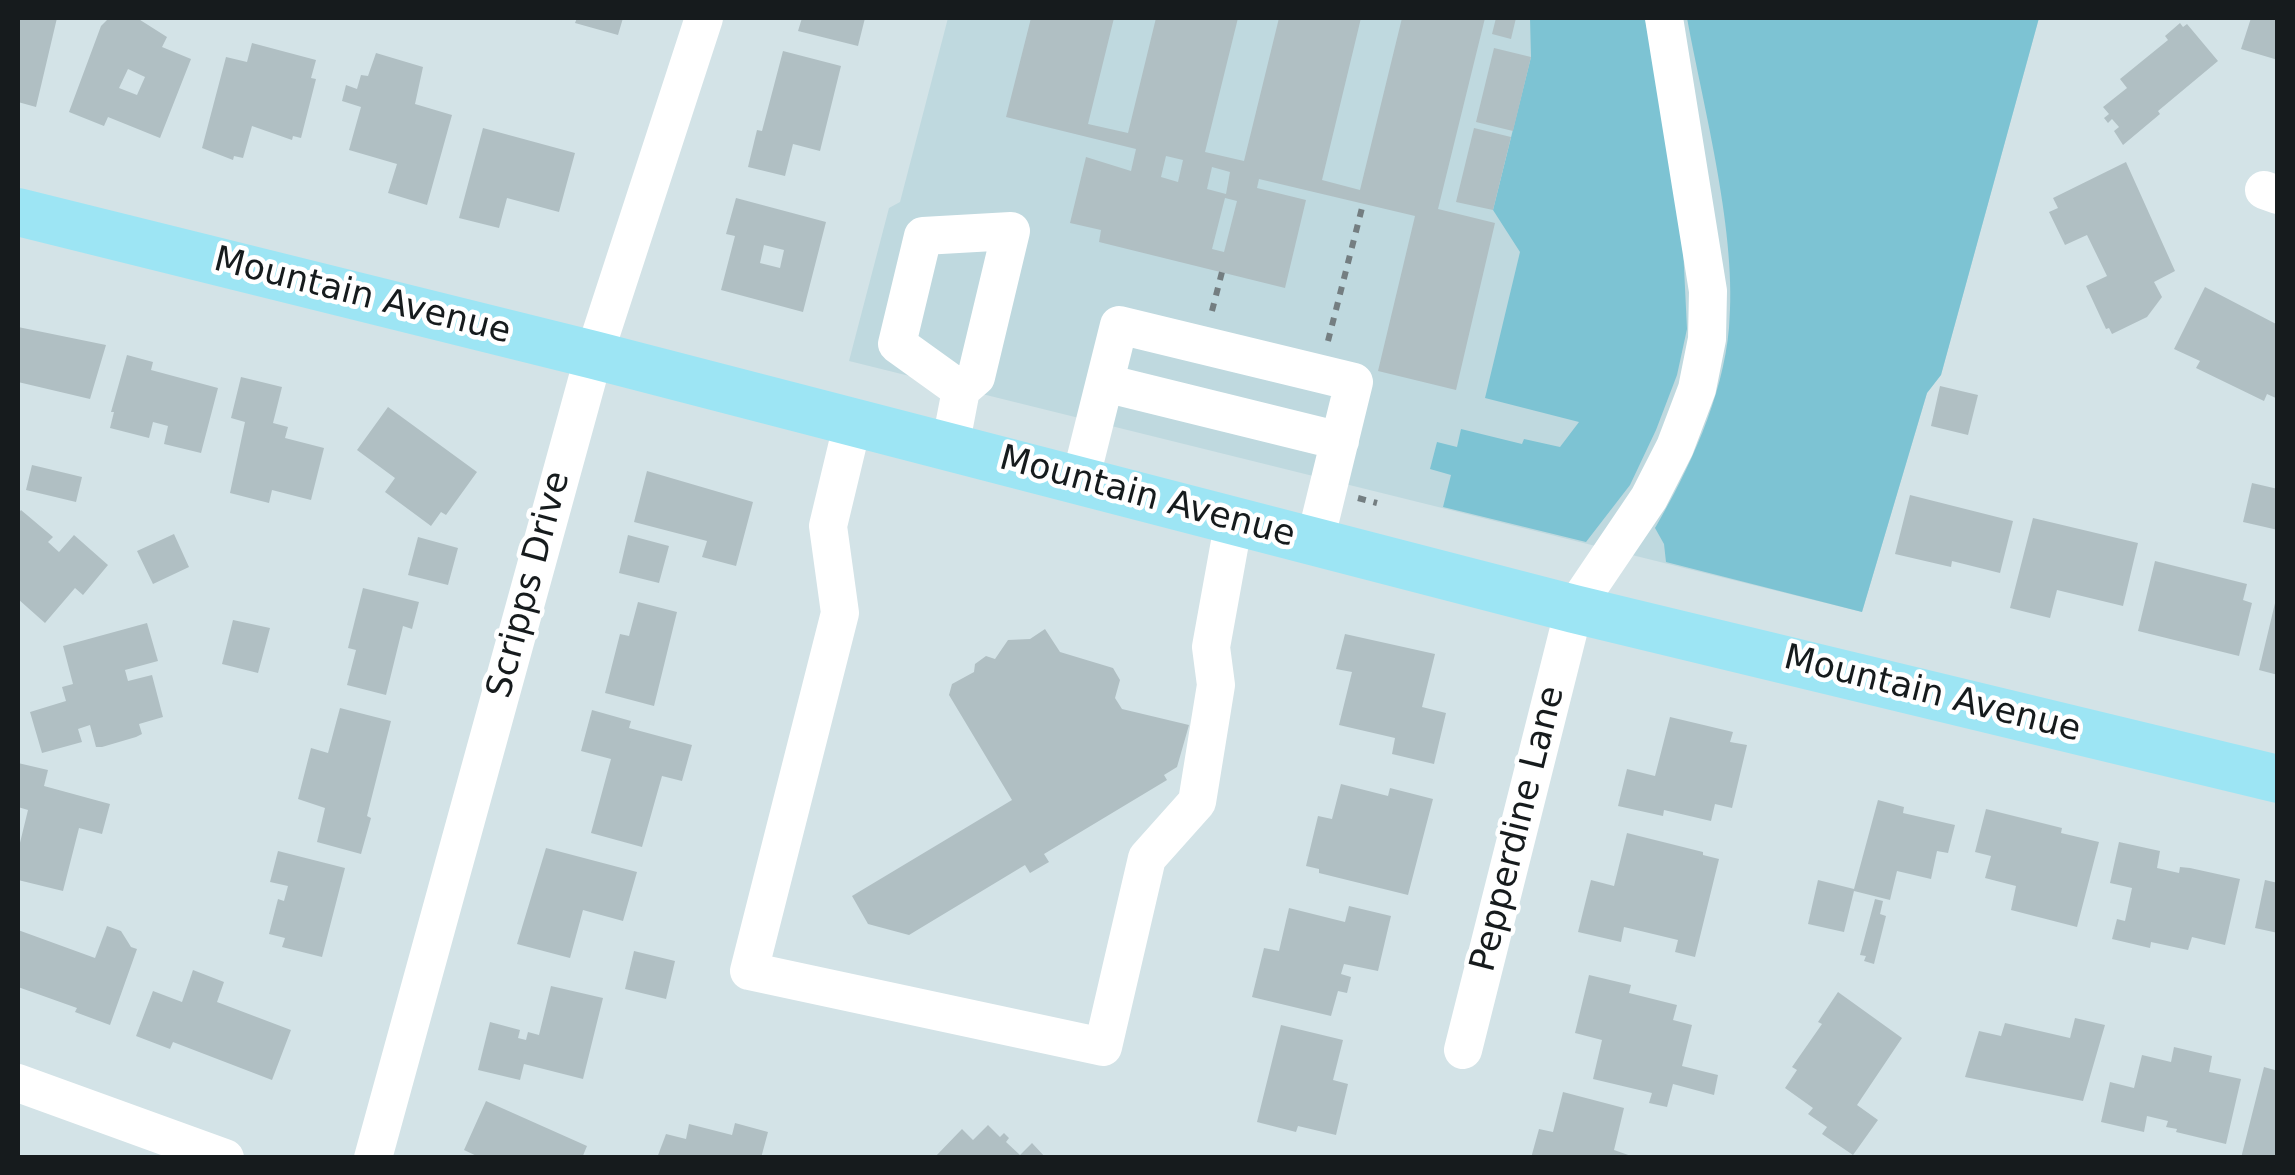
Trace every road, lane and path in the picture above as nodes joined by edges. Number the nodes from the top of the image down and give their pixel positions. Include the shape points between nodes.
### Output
1 (704, 18) edge
2 (1664, 18) edge
3 (1363, 204) dead end
4 (18, 212) edge
5 (1222, 272) dead end
6 (1210, 317) dead end
7 (1328, 344) dead end
8 (594, 355) junction
9 (1104, 382) junction
10 (961, 390) dead end
11 (854, 422) junction
12 (1340, 441) junction
13 (950, 447) junction
14 (1080, 480) junction
15 (1234, 520) junction
16 (1314, 542) junction
17 (1574, 609) junction
18 (2278, 779) edge
19 (1463, 1050) dead end
20 (18, 1083) edge
21 (225, 1158) edge
22 (373, 1158) edge

1 - 8 street, Scripps Drive
2 - 17 street, Pepperdine Lane via 1708,291 1707,339 1675,447
3 - 7 path
4 - 8 main road, Mountain Avenue
5 - 6 path
8 - 11 main road, Mountain Avenue
8 - 22 street, Scripps Drive
9 - 12 street
9 - 12 street via 1120,325 1354,382
9 - 14 street
10 - 13 street
11 - 13 main road, Mountain Avenue
11 - 15 street via 828,526 840,613 749,971 1103,1047 1147,858 1197,802 1216,685 1211,647
12 - 16 street
13 - 14 main road, Mountain Avenue
14 - 15 main road, Mountain Avenue
15 - 16 main road, Mountain Avenue
16 - 17 main road, Mountain Avenue
17 - 18 main road, Mountain Avenue
17 - 19 street, Pepperdine Lane
20 - 21 street

